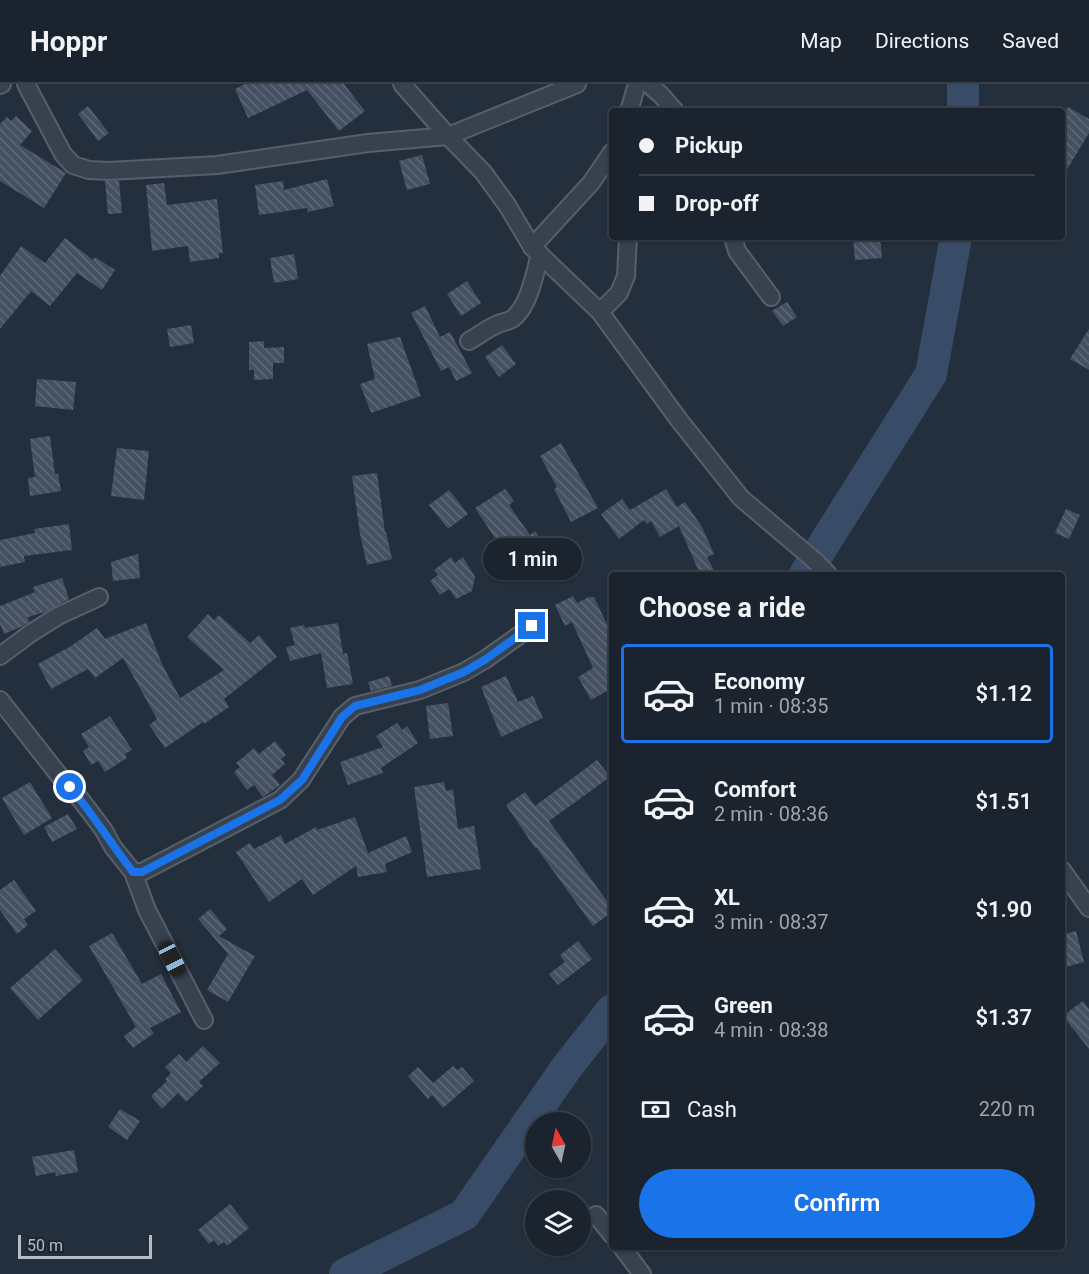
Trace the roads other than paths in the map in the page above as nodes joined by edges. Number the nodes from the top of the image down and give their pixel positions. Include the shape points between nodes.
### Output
1 (26, 84) edge
2 (402, 84) edge
3 (577, 84) edge
4 (637, 84) edge
5 (648, 84) edge
6 (630, 108) edge
7 (672, 108) edge
8 (448, 136) junction
9 (609, 156) edge
10 (628, 240) edge
11 (734, 240) edge
12 (536, 250) junction
13 (771, 297) dead end
14 (600, 312) junction
15 (469, 341) dead end
16 (826, 572) edge
17 (99, 597) dead end
18 (532, 626) dead end
19 (0, 656) edge
20 (0, 700) edge
21 (133, 872) junction
22 (1065, 874) edge
23 (1089, 908) edge
24 (204, 1020) dead end
25 (596, 1215) dead end
26 (609, 1231) edge
27 (624, 1250) edge
28 (642, 1274) edge

1 - 8 street via 63,154 73,165 88,170 218,165 368,143
2 - 8 street
3 - 8 street
4 - 6 street
5 - 7 street
8 - 12 street via 483,172
9 - 12 street
10 - 14 street via 626,276 619,293
11 - 13 street
12 - 14 street
12 - 15 street via 534,279 521,310 511,320 496,324
14 - 16 street via 741,498
17 - 19 street via 58,616
18 - 21 street via 464,672 420,690 355,706 342,717 302,780 280,800 150,869
20 - 21 street
21 - 24 street via 147,910
22 - 23 street
25 - 26 street
27 - 28 street

